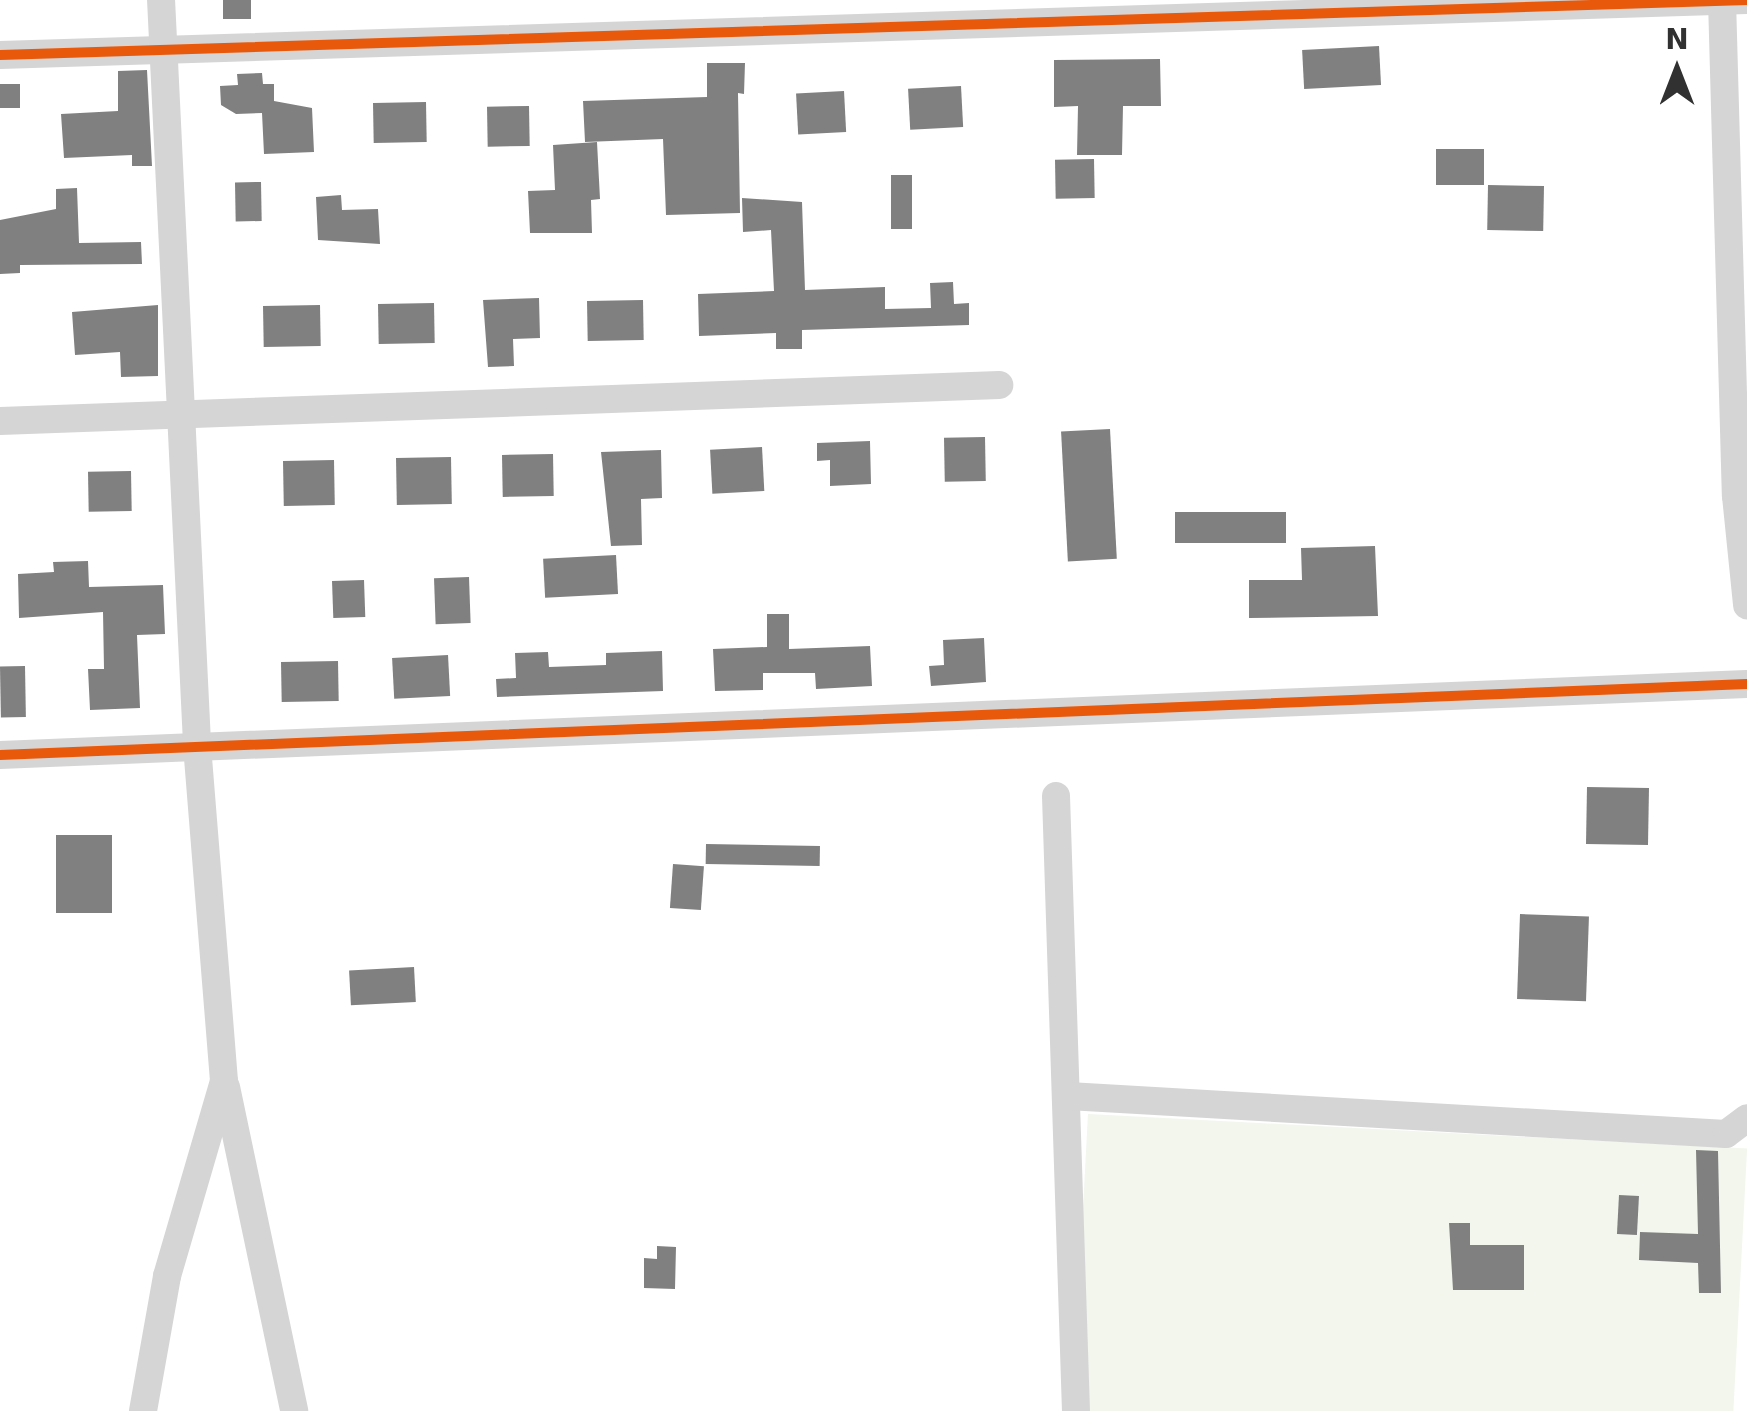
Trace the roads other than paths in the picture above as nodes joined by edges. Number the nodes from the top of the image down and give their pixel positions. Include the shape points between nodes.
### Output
1 (161, 0) edge
2 (1722, 0) edge
3 (1747, 0) edge
4 (164, 50) junction
5 (0, 55) edge
6 (999, 385) dead end
7 (181, 416) junction
8 (0, 421) edge
9 (1747, 605) edge
10 (1747, 684) edge
11 (197, 744) junction
12 (0, 755) edge
13 (1056, 796) dead end
14 (224, 1081) junction
15 (1068, 1096) junction
16 (1747, 1118) edge
17 (144, 1411) edge
18 (294, 1411) edge
19 (1076, 1411) edge

1 - 4 street
2 - 3 street
2 - 4 street
2 - 9 street via 1736,496
4 - 5 street
4 - 7 street
6 - 7 street
7 - 8 street
7 - 11 street
10 - 11 street
11 - 12 street
11 - 14 street
13 - 15 street
14 - 17 street via 168,1276
14 - 18 street
15 - 16 street via 1726,1134
15 - 19 street

